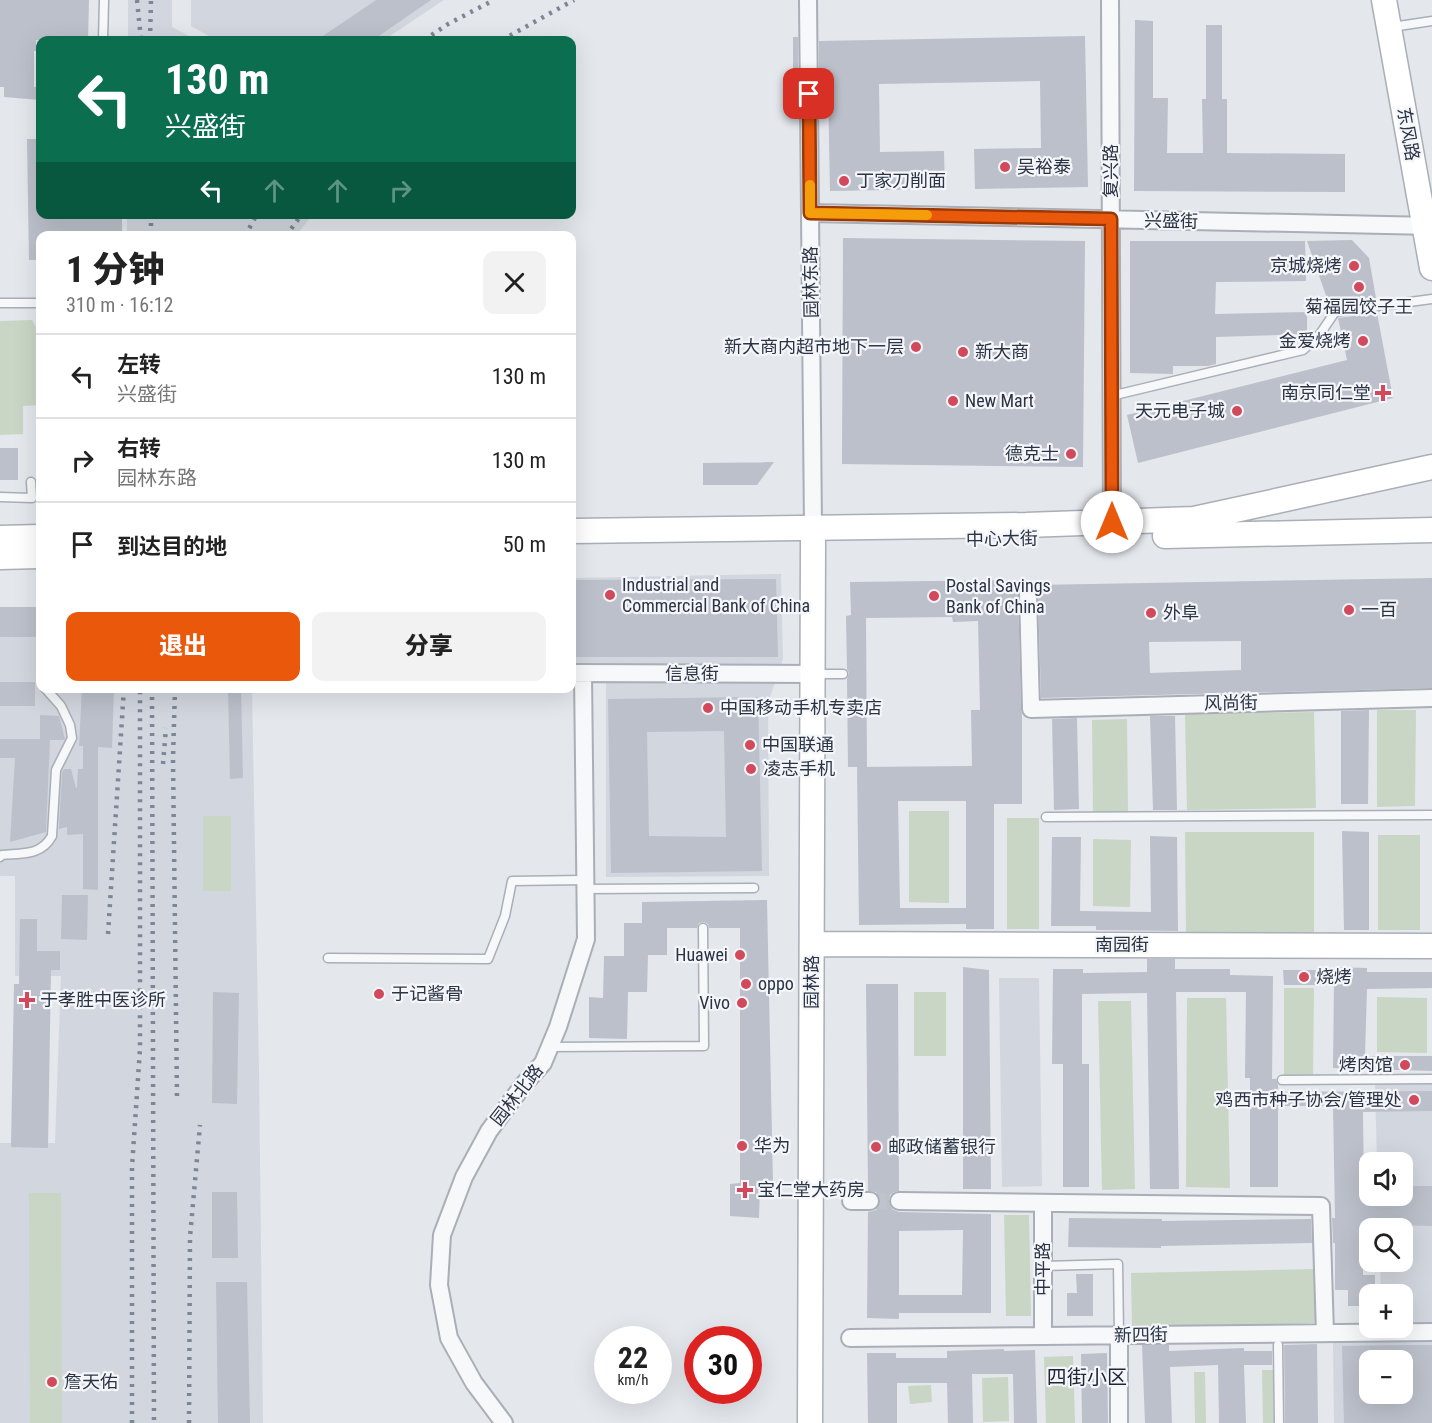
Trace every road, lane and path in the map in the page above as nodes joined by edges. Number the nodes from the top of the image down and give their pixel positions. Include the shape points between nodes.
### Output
1 (104, 0) edge
2 (807, 0) edge
3 (1110, 0) edge
4 (1384, 0) edge
5 (1432, 21) edge
6 (1389, 27) junction
7 (104, 36) edge
8 (810, 213) junction
9 (1111, 219) junction
10 (1428, 226) edge
11 (1432, 268) edge
12 (1432, 299) edge
13 (0, 303) edge
14 (36, 303) edge
15 (1112, 396) junction
16 (1432, 467) edge
17 (1408, 472) junction
18 (1432, 481) edge
19 (31, 482) dead end
20 (0, 497) edge
21 (1112, 522) junction
22 (1432, 530) edge
23 (576, 531) edge
24 (813, 535) junction
25 (36, 537) edge
26 (0, 538) edge
27 (576, 547) edge
28 (36, 556) edge
29 (0, 557) edge
30 (1028, 593) dead end
31 (577, 673) edge
32 (813, 674) junction
33 (843, 674) dead end
34 (49, 693) edge
35 (1432, 698) edge
36 (1432, 815) edge
37 (1046, 817) dead end
38 (0, 857) edge
39 (585, 885) junction
40 (754, 888) dead end
41 (704, 928) dead end
42 (812, 944) junction
43 (1432, 946) edge
44 (328, 958) dead end
45 (550, 1047) junction
46 (1432, 1079) edge
47 (1282, 1080) dead end
48 (851, 1201) dead end
49 (870, 1201) tunnel mouth
50 (899, 1201) tunnel mouth
51 (1043, 1203) junction
52 (1043, 1266) junction
53 (1432, 1332) edge
54 (1325, 1334) junction
55 (1119, 1335) junction
56 (1043, 1336) junction
57 (850, 1338) dead end
58 (1278, 1345) dead end
59 (504, 1423) edge
60 (810, 1423) edge
61 (1119, 1423) edge
62 (1280, 1423) edge

1 - 7 lane
2 - 8 street, 园林东路
3 - 9 street, 复兴路
4 - 6 street, 东风路
5 - 6 lane
6 - 10 street, 东风路
8 - 9 street, 兴盛街
8 - 24 street, 园林东路
9 - 10 street, 兴盛街
9 - 15 street, 复兴路
10 - 11 street, 东风路
12 - 15 lane via 1335,312 1303,351
13 - 14 lane
15 - 21 street, 复兴路
16 - 17 street, 中心大街
17 - 18 street
17 - 21 street, 中心大街 via 1194,519
19 - 20 lane via 32,498
21 - 24 street, 中心大街
22 - 24 street, 中心大街 via 1099,538
23 - 24 street, 中心大街
24 - 27 street, 中心大街
24 - 32 street, 园林路
25 - 26 street
28 - 29 street
30 - 35 street, 风尚街 via 1031,709
31 - 32 street, 信息街
31 - 39 street, 园林北路
32 - 33 lane
32 - 42 street, 园林路
34 - 38 lane via 61,706 72,738 56,770 52,836 39,851
36 - 37 lane
39 - 40 lane
39 - 44 lane via 512,881 505,916 488,959
39 - 45 street, 园林北路 via 585,939
41 - 45 lane via 704,1046
42 - 43 street, 南园街
42 - 60 street, 园林路
45 - 59 street, 园林北路 via 543,1063 489,1131 464,1177 442,1235 439,1285 449,1338 474,1383
46 - 47 lane
48 - 49 street
50 - 51 street
51 - 52 street, 中平路
51 - 54 street via 1321,1206
52 - 55 lane via 1118,1264
52 - 56 street, 中平路
53 - 54 street, 新四街
54 - 55 street, 新四街
55 - 56 street, 新四街
55 - 61 street
56 - 57 street, 新四街
58 - 62 lane

